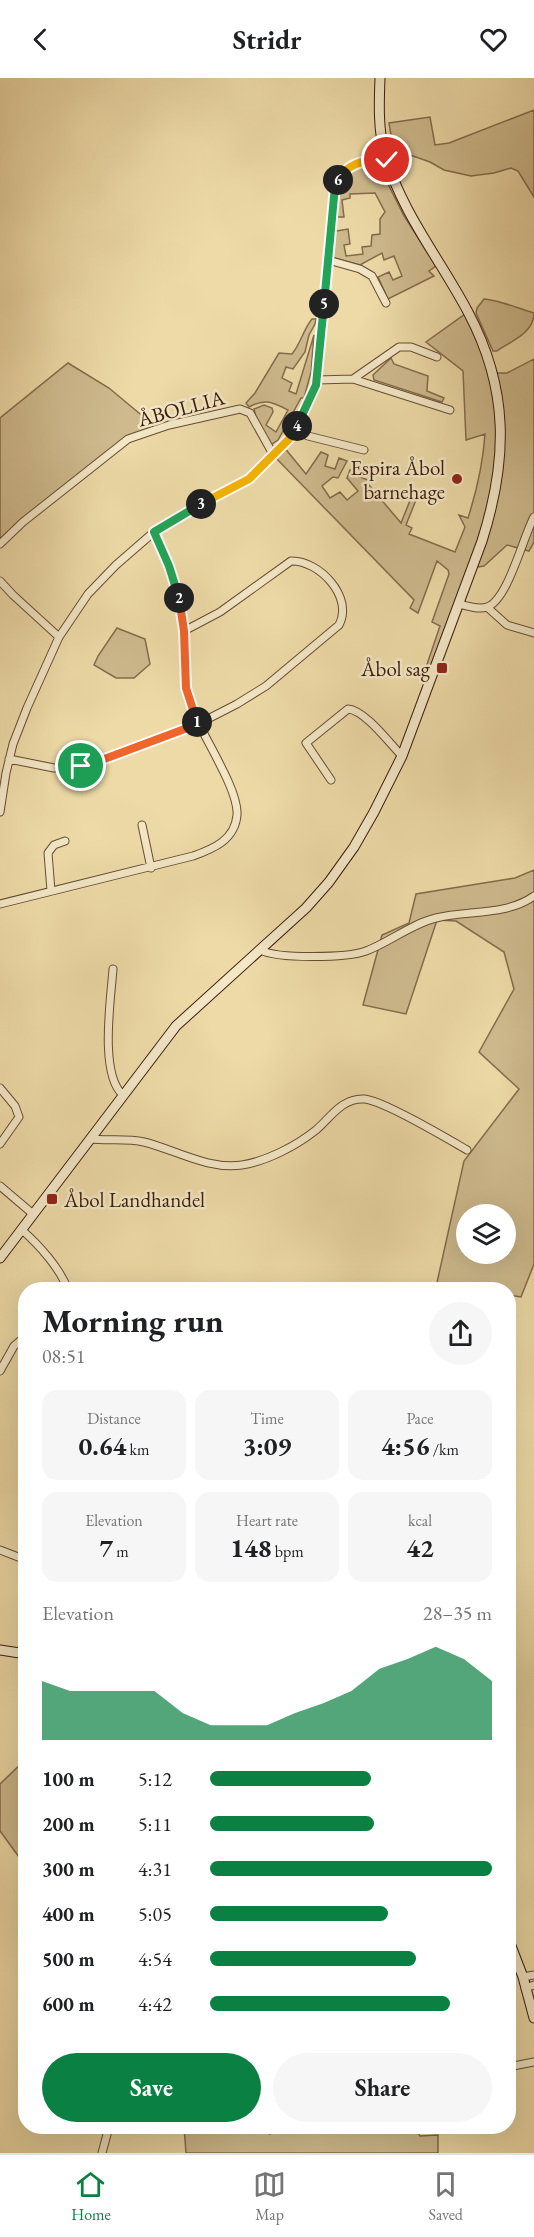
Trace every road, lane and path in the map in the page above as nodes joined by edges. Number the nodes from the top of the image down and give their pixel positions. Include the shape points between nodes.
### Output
1 (380, 78) edge
2 (386, 156) junction
3 (328, 260) junction
4 (386, 303) dead end
5 (437, 357) dead end
6 (353, 379) junction
7 (317, 380) junction
8 (450, 410) dead end
9 (295, 430) junction
10 (364, 450) dead end
11 (274, 456) junction
12 (534, 517) edge
13 (154, 532) junction
14 (0, 544) edge
15 (0, 581) edge
16 (459, 603) junction
17 (488, 607) junction
18 (184, 631) junction
19 (534, 633) edge
20 (59, 637) junction
21 (198, 724) junction
22 (402, 756) junction
23 (9, 759) junction
24 (331, 780) dead end
25 (1, 802) edge
26 (0, 812) edge
27 (142, 825) dead end
28 (65, 841) dead end
29 (151, 867) junction
30 (51, 891) junction
31 (534, 896) edge
32 (0, 904) edge
33 (261, 950) junction
34 (113, 969) dead end
35 (0, 1088) edge
36 (123, 1095) junction
37 (90, 1138) junction
38 (0, 1144) edge
39 (467, 1150) dead end
40 (0, 1186) edge
41 (33, 1214) junction
42 (22, 1230) junction
43 (0, 1258) edge
44 (64, 1282) edge
45 (18, 1343) edge
46 (0, 1371) edge
47 (0, 1550) edge
48 (18, 1557) edge
49 (0, 1650) edge
50 (18, 1653) edge
51 (516, 1959) edge
52 (534, 1975) edge
53 (523, 1977) junction
54 (530, 1986) edge
55 (534, 2018) edge
56 (534, 2062) edge
57 (516, 2065) edge
58 (107, 2134) edge
59 (102, 2153) edge

1 - 2 main road via 380,123
2 - 3 street via 343,170 335,186
2 - 16 main road via 409,214 472,320 488,357 500,406 501,456 496,491
3 - 4 street via 372,276
3 - 7 street
5 - 6 street via 411,347 399,347
6 - 7 street
6 - 8 street
7 - 9 street
9 - 10 street
9 - 11 street
11 - 13 street via 249,479
11 - 14 street, ÅBOLLIA via 250,412 240,409 169,425 128,440
12 - 17 street via 505,588
13 - 18 street via 176,586
13 - 20 street via 88,594
15 - 20 street
16 - 17 street
16 - 22 main road
17 - 19 street via 507,625
18 - 21 street via 186,688
18 - 21 street via 220,612 291,561 309,563 318,569 331,583 344,612 339,625 266,686
20 - 23 street
21 - 23 street via 81,766 54,768
21 - 29 street via 233,790 235,824 223,843
22 - 24 street via 363,716 348,709 306,743
22 - 33 main road via 354,847 329,882
23 - 25 street
25 - 26 street
27 - 29 street
28 - 30 street via 54,845 48,853
29 - 30 street
30 - 32 street
31 - 33 street via 524,903 492,911 458,913 421,922 378,946 354,954 279,955
33 - 36 main road via 176,1026
34 - 36 street via 108,1054 116,1088
35 - 38 street via 20,1117
36 - 37 main road
37 - 39 street via 141,1141 212,1163 244,1165 294,1144 341,1106 366,1099
37 - 41 main road
40 - 41 street
41 - 42 main road
42 - 43 main road
42 - 44 street
45 - 46 street
47 - 48 street
49 - 50 main road
51 - 53 main road
52 - 53 street
53 - 54 main road
54 - 55 main road
56 - 57 street
58 - 59 street

